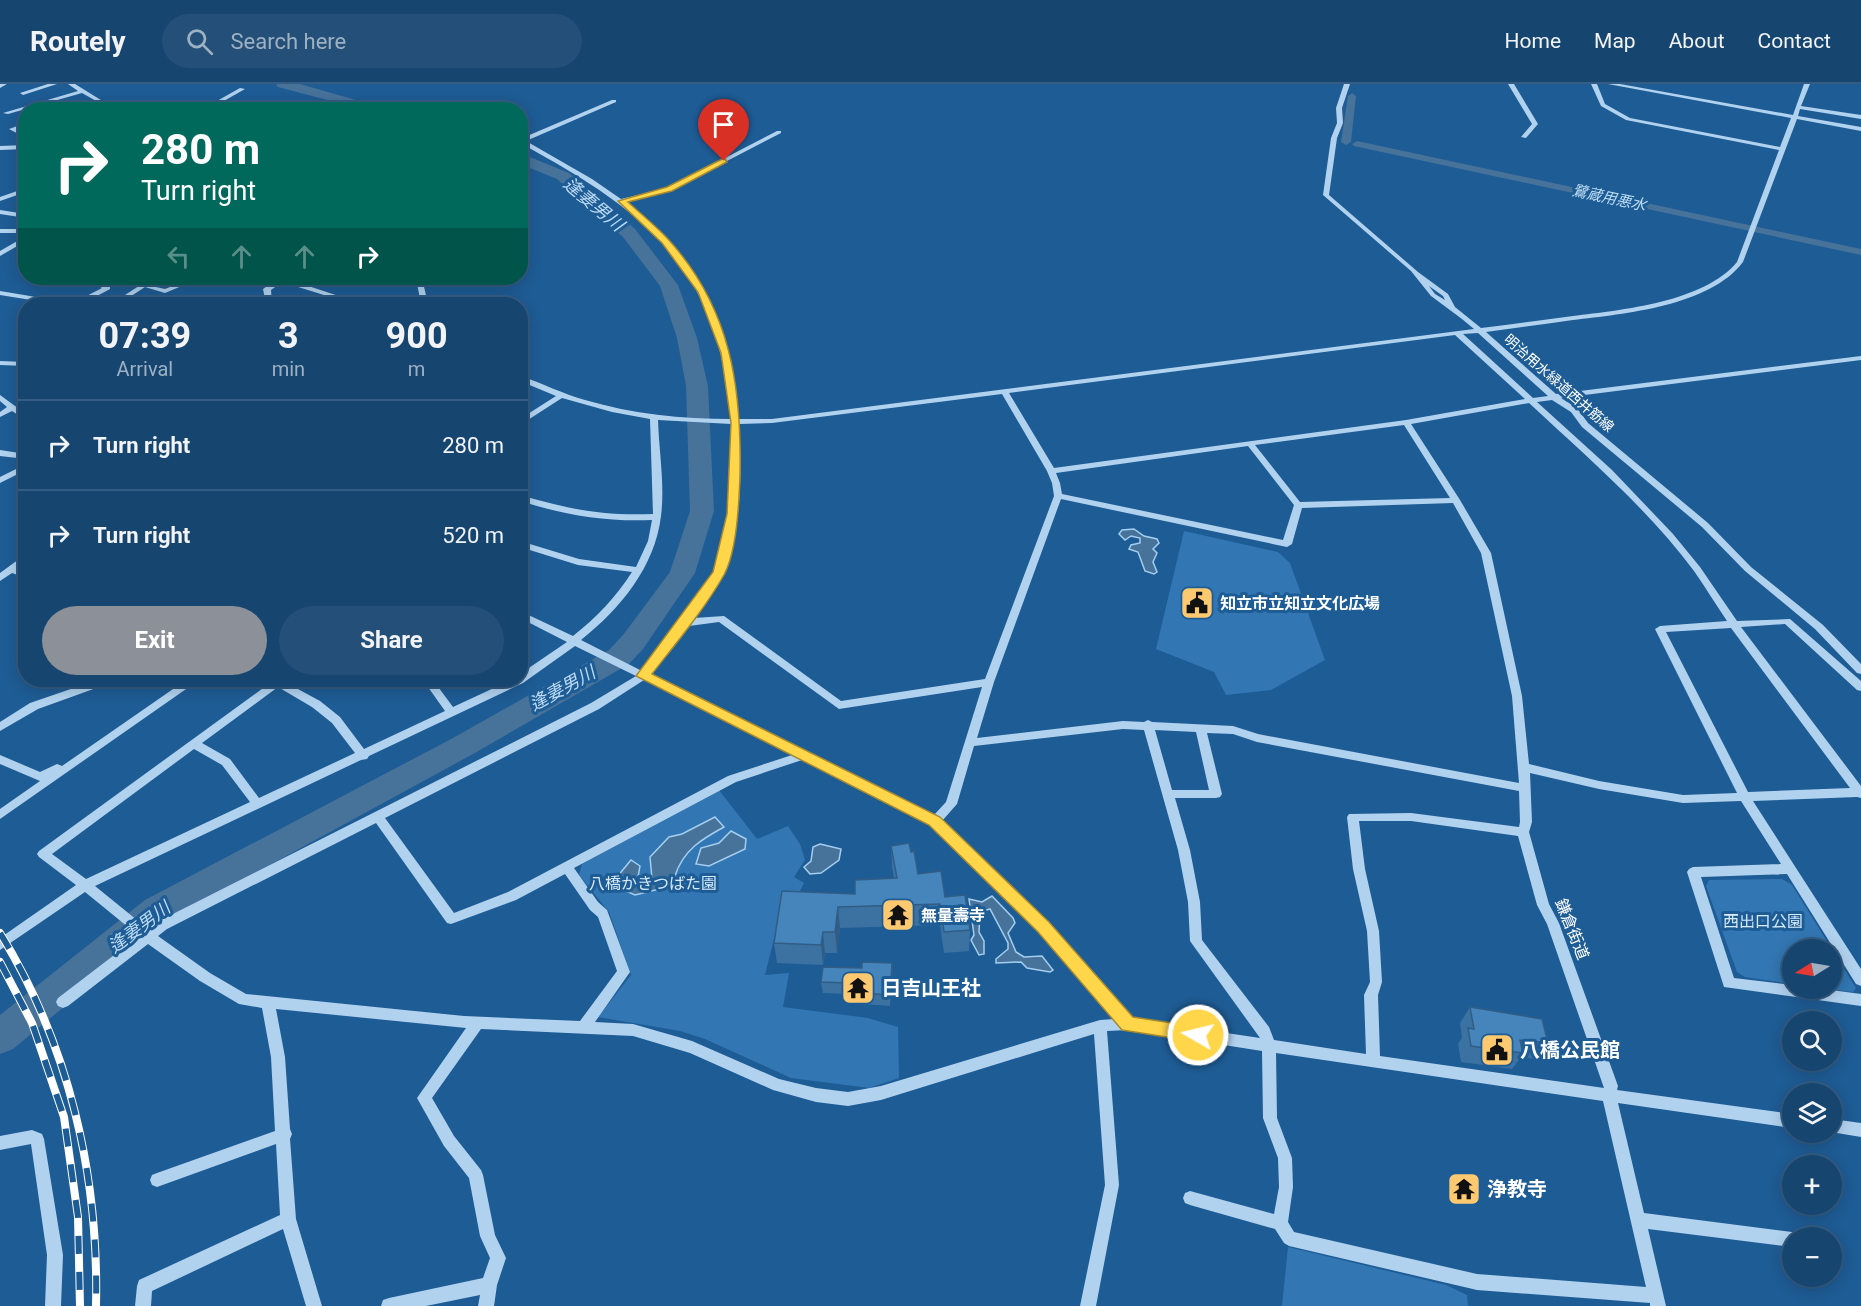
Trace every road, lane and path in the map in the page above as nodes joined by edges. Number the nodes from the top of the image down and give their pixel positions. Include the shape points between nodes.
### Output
1 (4, 84) edge
2 (54, 84) edge
3 (73, 84) edge
4 (1347, 84) edge
5 (1510, 84) edge
6 (1594, 84) edge
7 (1611, 84) edge
8 (1807, 84) edge
9 (0, 86) edge
10 (242, 89) dead end
11 (83, 91) junction
12 (23, 93) dead end
13 (614, 101) dead end
14 (44, 102) edge
15 (100, 102) edge
16 (218, 102) edge
17 (1797, 106) junction
18 (18, 110) edge
19 (6, 113) dead end
20 (1793, 117) junction
21 (1861, 117) edge
22 (1861, 129) edge
23 (779, 132) dead end
24 (1524, 137) dead end
25 (528, 138) edge
26 (528, 145) edge
27 (18, 147) edge
28 (0, 148) edge
29 (1783, 149) junction
30 (18, 193) edge
31 (0, 199) edge
32 (622, 201) junction
33 (0, 212) edge
34 (18, 215) edge
35 (18, 220) edge
36 (0, 221) edge
37 (18, 225) edge
38 (0, 231) edge
39 (10, 231) junction
40 (18, 231) edge
41 (18, 243) edge
42 (0, 254) edge
43 (101, 285) edge
44 (144, 285) edge
45 (144, 285) edge
46 (180, 285) edge
47 (301, 285) edge
48 (0, 293) edge
49 (24, 297) edge
50 (91, 297) edge
51 (126, 297) edge
52 (338, 297) edge
53 (1479, 331) junction
54 (1458, 334) junction
55 (1861, 358) edge
56 (0, 363) edge
57 (18, 364) edge
58 (528, 382) edge
59 (1005, 393) junction
60 (0, 397) edge
61 (560, 397) junction
62 (1554, 397) junction
63 (1530, 401) junction
64 (13, 407) junction
65 (18, 411) edge
66 (0, 415) edge
67 (528, 418) edge
68 (654, 418) junction
69 (1406, 422) junction
70 (736, 423) junction
71 (1250, 444) junction
72 (0, 453) edge
73 (18, 456) edge
74 (18, 470) edge
75 (1051, 471) junction
76 (0, 480) edge
77 (1058, 496) junction
78 (528, 500) edge
79 (1456, 500) junction
80 (1298, 505) junction
81 (657, 517) junction
82 (528, 546) edge
83 (18, 563) edge
84 (11, 569) junction
85 (638, 570) junction
86 (18, 572) edge
87 (0, 578) edge
88 (528, 618) edge
89 (685, 623) junction
90 (1733, 623) junction
91 (574, 642) junction
92 (1861, 670) edge
93 (528, 674) edge
94 (639, 674) junction
95 (989, 682) junction
96 (87, 687) edge
97 (183, 687) edge
98 (267, 687) edge
99 (288, 687) edge
100 (433, 687) edge
101 (504, 687) edge
102 (1861, 687) edge
103 (452, 713) junction
104 (1148, 724) junction
105 (0, 727) edge
106 (1201, 729) junction
107 (194, 743) junction
108 (969, 743) junction
109 (804, 755) junction
110 (363, 756) junction
111 (0, 759) edge
112 (72, 764) junction
113 (1524, 767) junction
114 (40, 777) junction
115 (1524, 788) junction
116 (32, 792) junction
117 (1860, 793) edge
118 (1169, 794) junction
119 (1743, 794) junction
120 (258, 805) junction
121 (0, 815) edge
122 (378, 817) junction
123 (935, 821) junction
124 (1523, 832) junction
125 (566, 866) junction
126 (1791, 869) junction
127 (84, 886) junction
128 (148, 935) junction
129 (0, 945) edge
130 (1861, 980) edge
131 (1861, 1000) edge
132 (63, 1002) dead end
133 (268, 1002) junction
134 (477, 1023) junction
135 (1128, 1024) junction
136 (1100, 1026) junction
137 (584, 1027) junction
138 (1269, 1045) junction
139 (1372, 1061) junction
140 (1609, 1096) junction
141 (1782, 1120) edge
142 (1842, 1127) edge
143 (1861, 1130) edge
144 (285, 1134) junction
145 (0, 1143) edge
146 (157, 1180) dead end
147 (1190, 1198) dead end
148 (288, 1219) junction
149 (1638, 1220) junction
150 (1280, 1223) junction
151 (1782, 1239) edge
152 (489, 1285) junction
153 (1656, 1301) edge
154 (53, 1306) edge
155 (143, 1306) edge
156 (314, 1306) edge
157 (389, 1306) edge
158 (486, 1306) edge
159 (1088, 1306) edge

1 - 9 street
2 - 12 street
3 - 11 street
4 - 53 street, 明治用水緑道西井筋線 via 1339,108 1340,123 1334,138 1326,195 1413,270 1427,289
5 - 24 street via 1535,124
6 - 29 street via 1603,105 1628,119
7 - 20 street
8 - 17 street
10 - 16 street
11 - 14 street
11 - 15 street
13 - 25 street
17 - 20 street
17 - 21 street
18 - 19 street
20 - 22 street
20 - 29 street
23 - 32 street via 669,189
26 - 32 street via 595,181
27 - 28 street
29 - 53 street via 1754,229 1731,273 1691,295 1636,310
30 - 31 street
32 - 70 street via 665,241 702,292 726,353
33 - 34 street
35 - 36 street
37 - 39 street
38 - 39 street
39 - 40 street
41 - 42 street
43 - 50 street via 108,288
44 - 51 street
45 - 46 street via 165,291
47 - 52 street
48 - 49 street
53 - 54 street
53 - 62 street, 明治用水緑道西井筋線
54 - 59 street
54 - 63 street
55 - 62 street
56 - 57 street
58 - 61 street
59 - 70 street
59 - 75 street
60 - 64 street
61 - 67 street
61 - 68 street
62 - 63 street
62 - 92 street, 明治用水緑道西井筋線 via 1574,410 1585,425 1705,525
63 - 69 street
63 - 90 street via 1639,501 1697,569
64 - 65 street
64 - 66 street
68 - 70 street
68 - 81 street
69 - 71 street
69 - 79 street, 鎌倉街道
70 - 89 street via 730,530 719,573
71 - 75 street
71 - 80 street
72 - 73 street
74 - 76 street
75 - 77 street
77 - 80 street via 1287,544
77 - 95 street
78 - 81 street via 572,514 627,519
79 - 80 street
79 - 113 street, 鎌倉街道 via 1486,559 1517,696
81 - 85 street
82 - 85 street via 578,562
83 - 84 street
84 - 86 street
84 - 87 street
85 - 91 street via 613,606
88 - 91 street
89 - 94 street
89 - 95 street via 721,618 839,705
90 - 102 street via 1787,621
90 - 117 street
90 - 119 street via 1660,629
91 - 93 street
91 - 94 street
94 - 109 street
94 - 122 street via 595,706
95 - 108 street
96 - 105 street via 34,706
97 - 112 street
98 - 107 street
99 - 110 street via 336,720
100 - 103 street
101 - 103 street
103 - 110 street
104 - 106 street
104 - 108 street via 1095,726
104 - 118 street
106 - 115 street via 1233,730 1257,738
106 - 118 street via 1216,794
107 - 120 street via 226,762
107 - 127 street via 43,854
108 - 123 street via 951,804
109 - 123 street
109 - 125 street via 732,779
110 - 120 street
111 - 114 street
112 - 114 street
112 - 116 street
113 - 115 street, 鎌倉街道
113 - 119 street via 1683,799
114 - 116 street
115 - 124 street, 鎌倉街道
116 - 121 street
117 - 119 street
118 - 138 street via 1194,902 1196,941 1264,1031
119 - 126 street
120 - 127 street
122 - 125 street via 452,919 512,896
122 - 128 street
123 - 135 street via 1043,927
124 - 139 street via 1411,817 1353,817 1359,869 1373,931 1376,982 1371,995
124 - 140 street, 鎌倉街道 via 1543,905 1553,923 1611,1086
125 - 137 street via 603,914 624,972
126 - 130 street
126 - 131 street via 1693,873 1729,983
127 - 128 street
127 - 129 street
128 - 132 street
128 - 133 street via 244,1000
133 - 134 street
133 - 144 street
134 - 137 street
134 - 152 street via 424,1098 449,1141 476,1174 488,1236 498,1258
135 - 136 street
135 - 138 street
136 - 137 street via 927,1081 848,1099 778,1085 692,1047 633,1030
136 - 159 street via 1112,1185
138 - 139 street
138 - 150 street via 1270,1118 1285,1158 1286,1187
139 - 140 street
140 - 141 street
140 - 149 street, 鎌倉街道
142 - 143 street
144 - 146 street
144 - 148 street
145 - 154 street via 37,1139 55,1255
147 - 150 street
148 - 155 street via 145,1286
148 - 156 street
149 - 151 street
149 - 153 street, 鎌倉街道
150 - 153 street via 1289,1239 1477,1282
152 - 157 street
152 - 158 street

